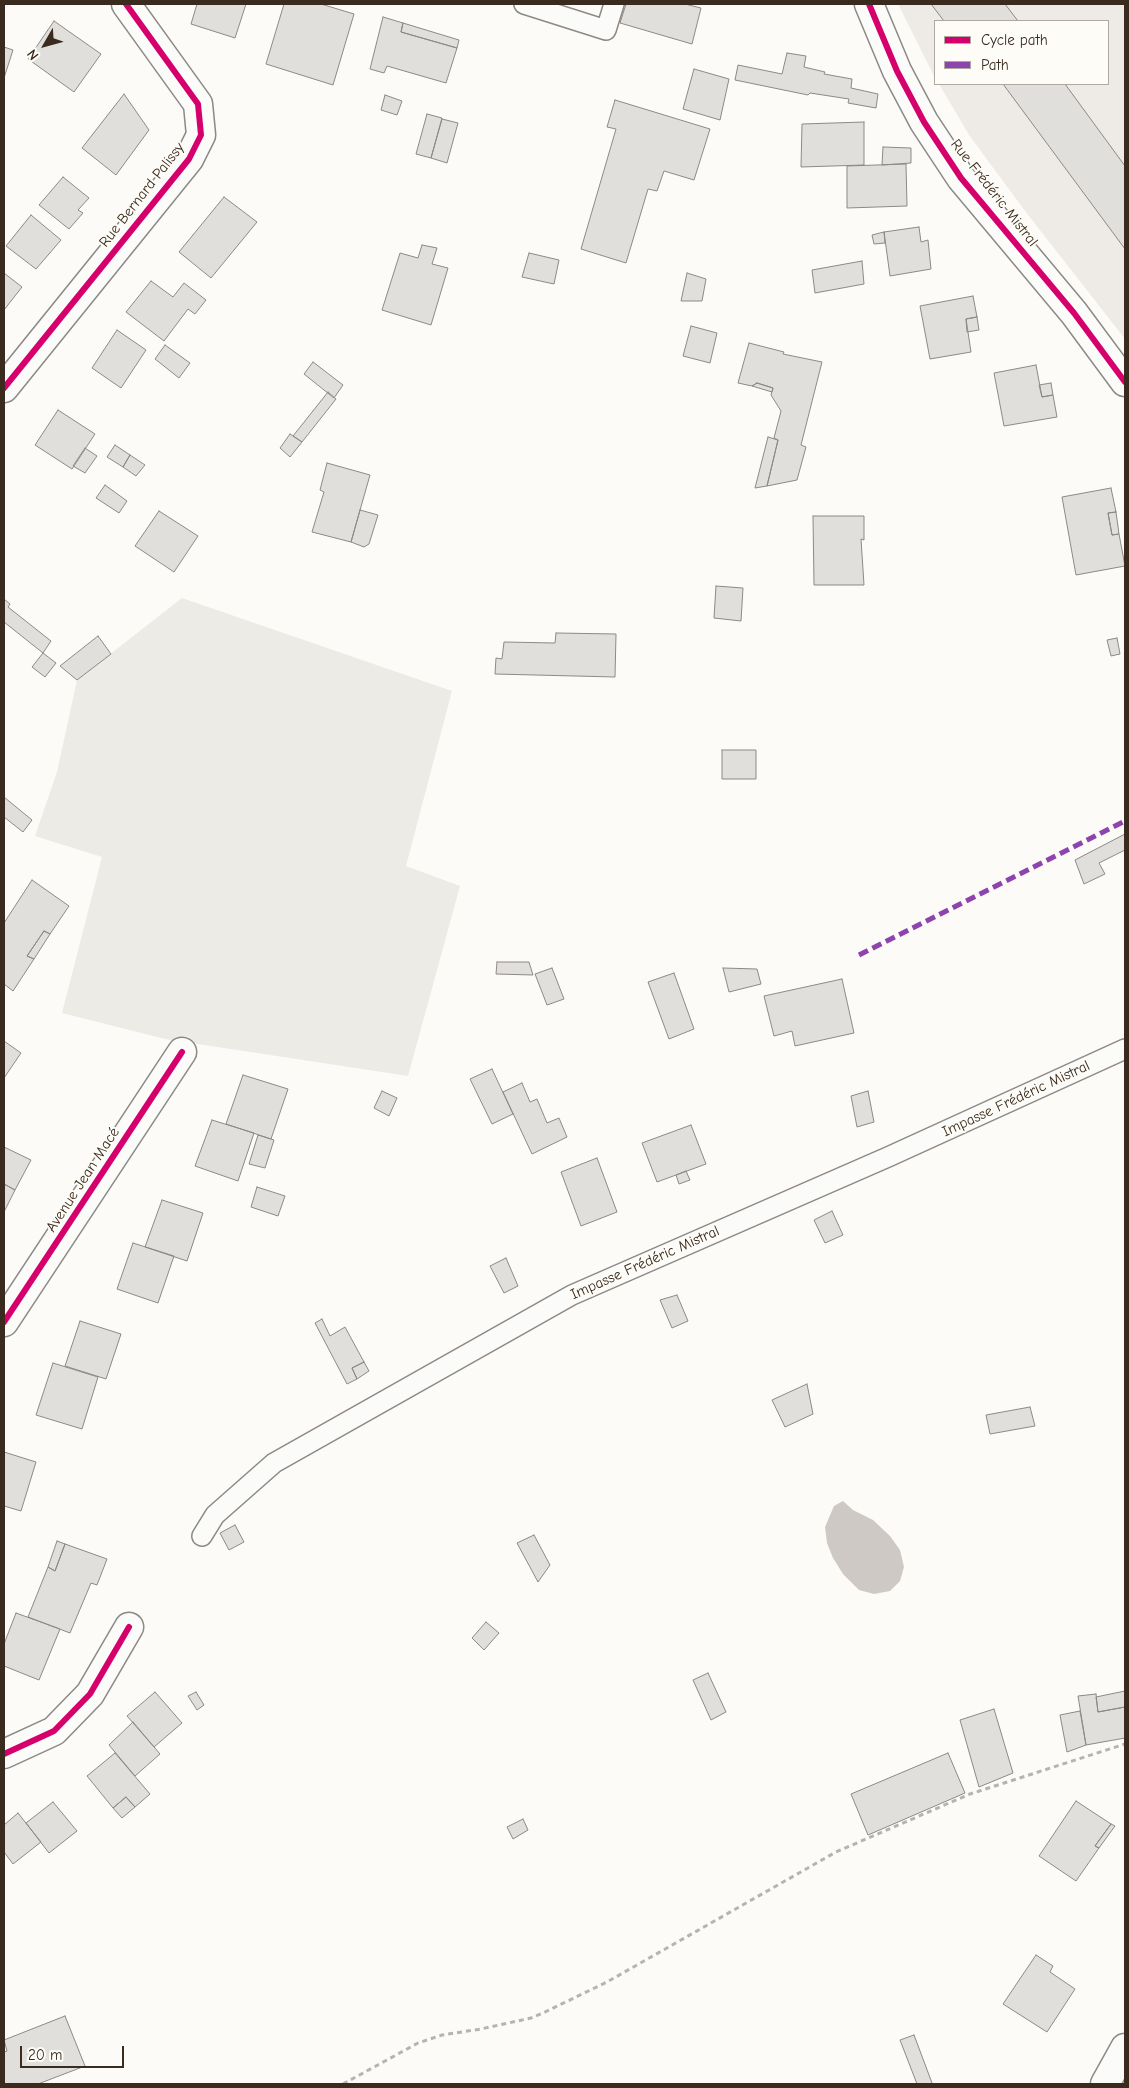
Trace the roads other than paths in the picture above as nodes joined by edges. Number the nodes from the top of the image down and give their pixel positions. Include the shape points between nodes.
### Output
1 (126, 4) edge
2 (524, 4) edge
3 (614, 4) edge
4 (868, 4) edge
5 (1125, 382) edge
6 (4, 388) edge
7 (1125, 1049) edge
8 (182, 1052) dead end
9 (4, 1322) edge
10 (202, 1536) dead end
11 (129, 1627) dead end
12 (4, 1754) edge
13 (1125, 2048) edge
14 (1106, 2084) edge

1 - 6 street, Rue Bernard Palissy via 198,104 201,135 189,159
2 - 3 lane via 606,30
4 - 5 street, Rue Frédéric Mistral via 897,71 924,122 961,178 1074,313
7 - 10 lane, Impasse Frédéric Mistral via 572,1295 274,1463 216,1515
8 - 9 street, Avenue Jean Macé
11 - 12 street via 90,1694 54,1731
13 - 14 street

